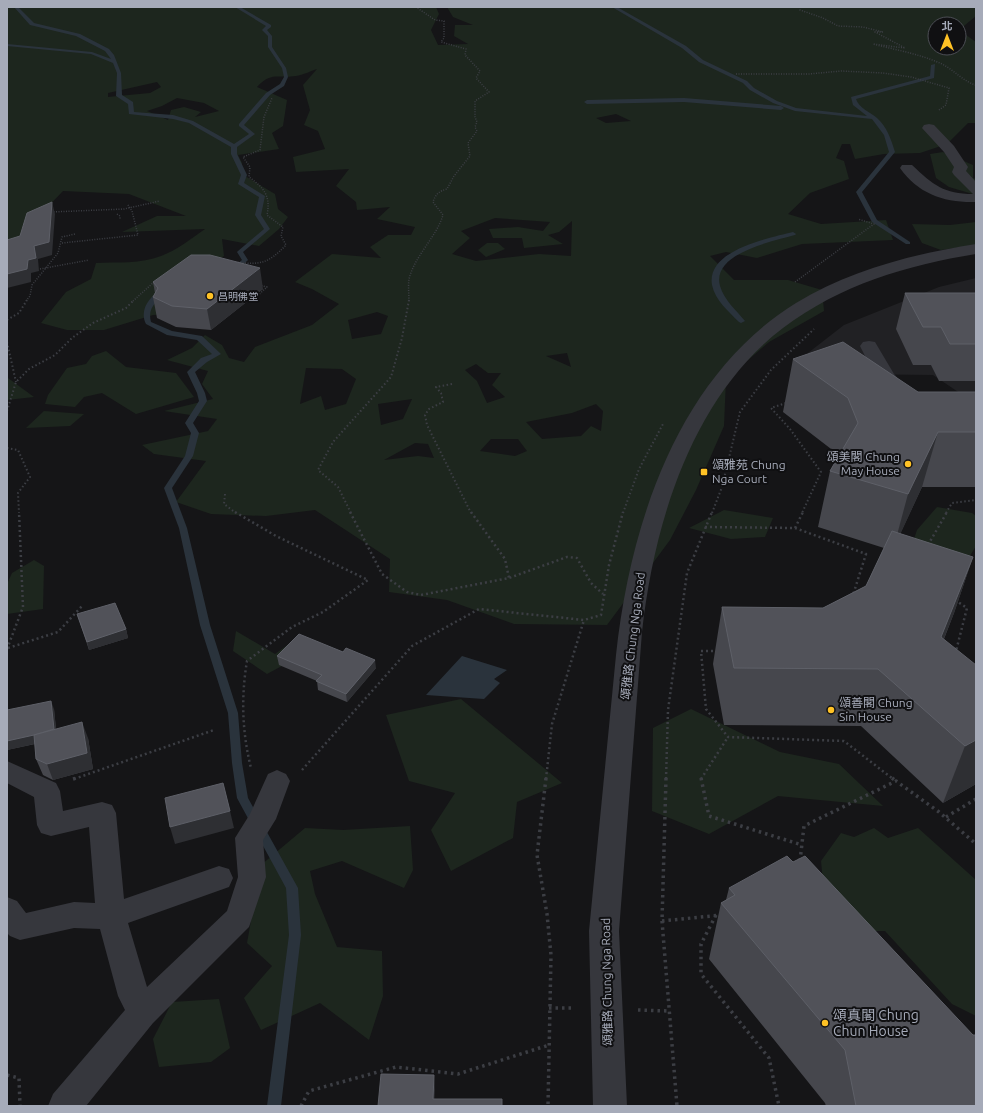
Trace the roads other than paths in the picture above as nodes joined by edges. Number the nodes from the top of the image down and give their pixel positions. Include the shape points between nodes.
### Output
1 (929, 128) road end
2 (906, 168) dead end
3 (976, 190) edge
4 (976, 198) edge
5 (976, 249) edge
6 (869, 346) dead end
7 (910, 399) edge
8 (7, 771) edge
9 (277, 781) road end
10 (219, 878) dead end
11 (7, 910) edge
12 (111, 916) junction
13 (142, 1013) junction
14 (65, 1106) edge
15 (610, 1106) edge

1 - 3 street via 949,149 961,167 959,172
2 - 4 street via 935,193 947,198
5 - 15 street, 頌雅路 Chung Nga Road via 924,258 889,268 844,286 796,311 754,344 717,387 688,437 661,495 641,566 632,622 604,937
6 - 7 street via 886,377
8 - 12 street via 47,791 51,825 102,813
9 - 13 street via 256,829 252,876 239,918
10 - 12 street
11 - 12 street via 20,927 74,915
12 - 13 street via 134,996
13 - 14 street

